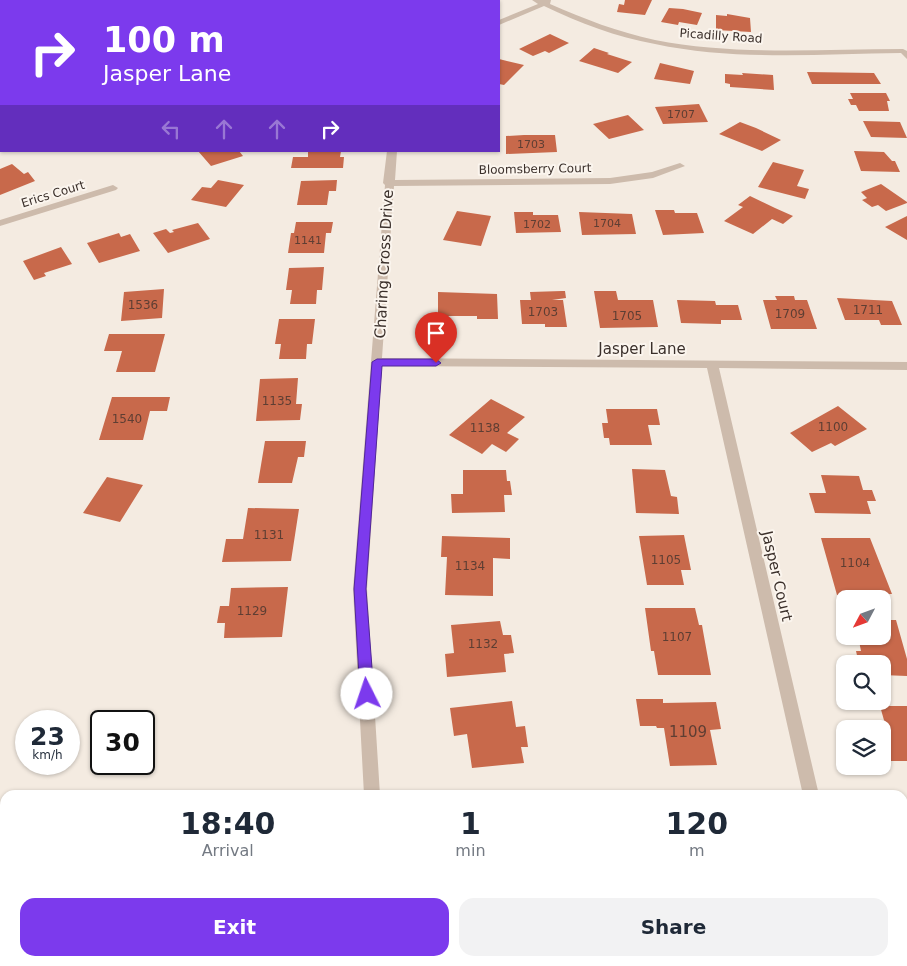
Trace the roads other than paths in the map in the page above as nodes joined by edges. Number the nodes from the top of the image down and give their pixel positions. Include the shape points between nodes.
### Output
1 (536, 0) edge
2 (553, 0) edge
3 (544, 4) junction
4 (500, 23) edge
5 (905, 54) edge
6 (392, 152) edge
7 (680, 166) dead end
8 (388, 183) junction
9 (113, 188) dead end
10 (0, 223) edge
11 (377, 362) junction
12 (712, 364) junction
13 (907, 366) edge
14 (372, 790) edge
15 (810, 790) edge

1 - 3 street, Picadilly Road
2 - 3 street
3 - 4 street
3 - 5 street, Picadilly Road via 621,34 689,46 755,51
6 - 8 street, Charing Cross Drive
7 - 8 street, Bloomsberry Court via 653,175 610,181
8 - 11 street, Charing Cross Drive
9 - 10 street, Erics Court
11 - 12 street, Jasper Lane
11 - 14 street, Charing Cross Drive via 360,589
12 - 13 street, Jasper Lane
12 - 15 street, Jasper Court

